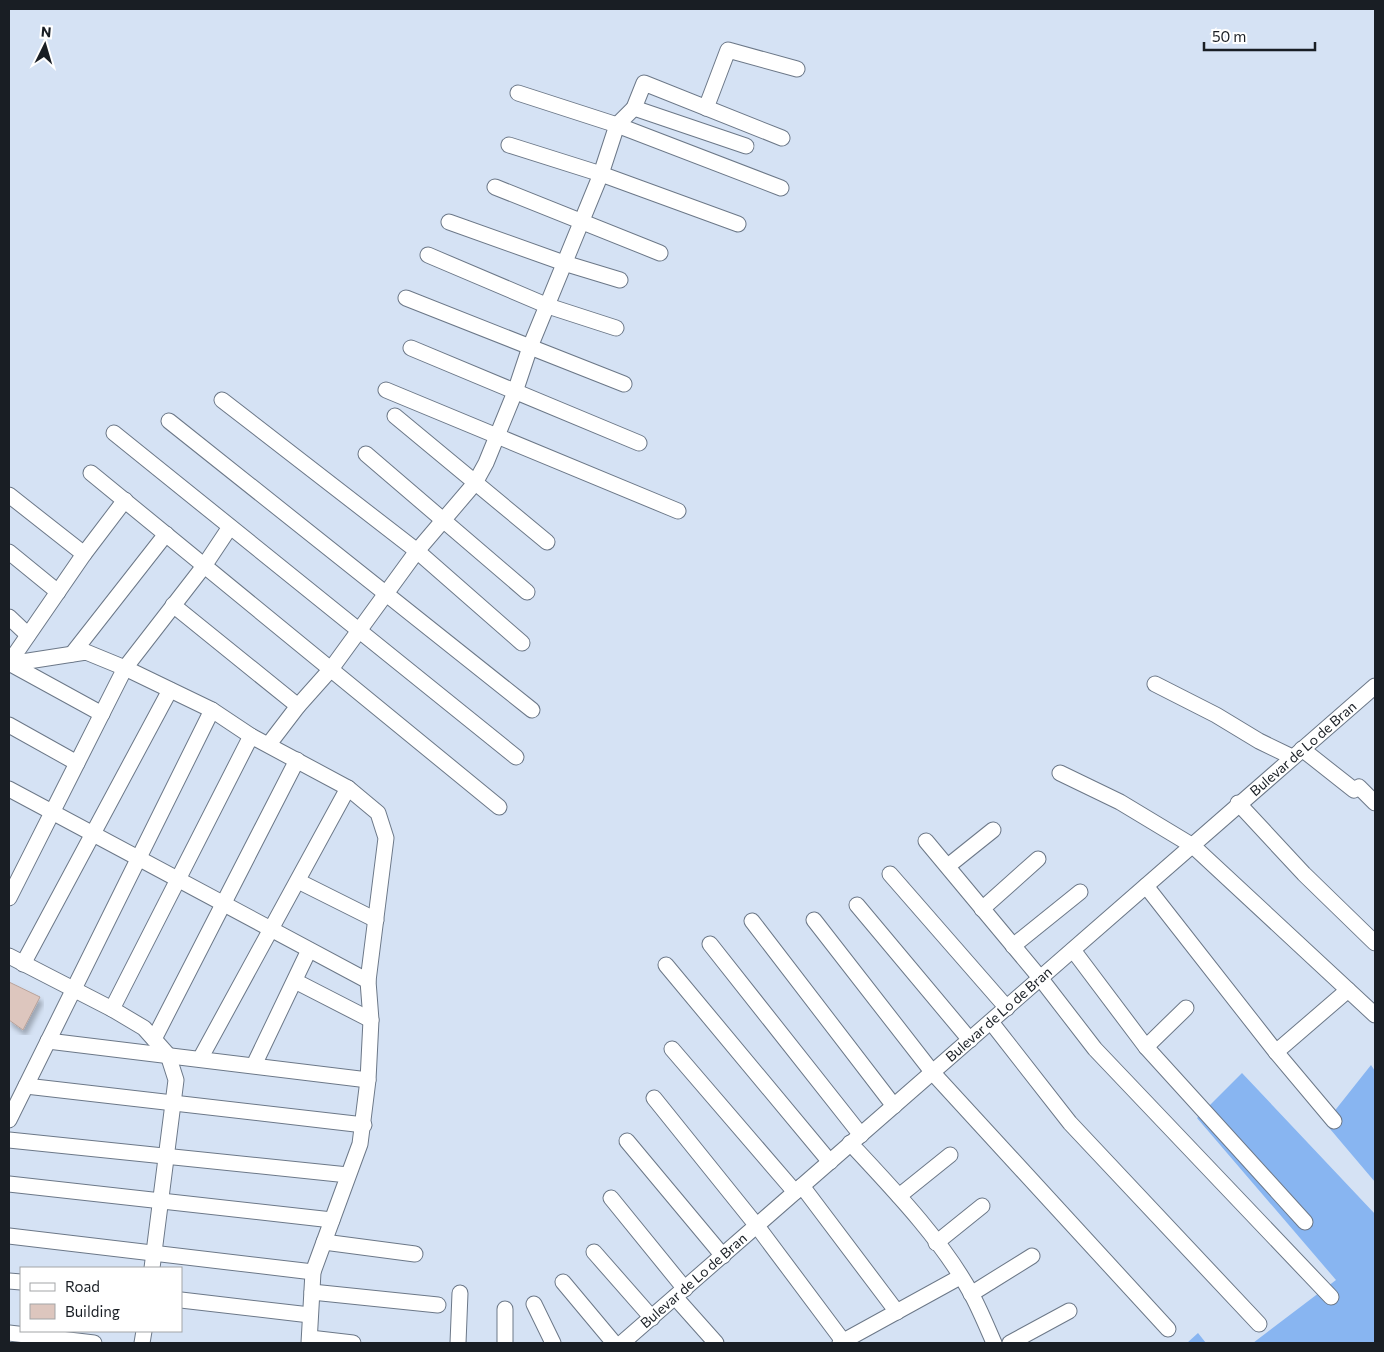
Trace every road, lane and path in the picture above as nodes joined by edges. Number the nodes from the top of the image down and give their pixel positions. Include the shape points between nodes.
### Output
1 (797, 69) dead end
2 (518, 93) dead end
3 (634, 108) junction
4 (706, 108) junction
5 (617, 125) junction
6 (782, 138) dead end
7 (509, 145) dead end
8 (746, 146) dead end
9 (601, 174) junction
10 (494, 187) dead end
11 (781, 188) dead end
12 (582, 221) junction
13 (449, 222) dead end
14 (738, 224) dead end
15 (660, 253) dead end
16 (428, 255) dead end
17 (564, 263) junction
18 (620, 280) dead end
19 (406, 298) dead end
20 (548, 306) junction
21 (616, 328) dead end
22 (530, 347) junction
23 (411, 348) dead end
24 (624, 384) dead end
25 (386, 390) dead end
26 (516, 392) junction
27 (222, 400) dead end
28 (395, 416) dead end
29 (169, 421) dead end
30 (114, 433) dead end
31 (497, 436) junction
32 (639, 443) dead end
33 (366, 454) dead end
34 (91, 473) dead end
35 (475, 483) junction
36 (9, 496) edge
37 (125, 500) junction
38 (678, 511) dead end
39 (444, 520) junction
40 (230, 527) junction
41 (166, 534) junction
42 (547, 542) dead end
43 (417, 551) junction
44 (9, 552) edge
45 (84, 554) junction
46 (204, 566) junction
47 (58, 592) junction
48 (387, 592) junction
49 (527, 592) dead end
50 (173, 605) junction
51 (9, 617) edge
52 (358, 630) junction
53 (28, 635) junction
54 (522, 643) dead end
55 (72, 654) junction
56 (9, 664) edge
57 (125, 668) junction
58 (331, 669) junction
59 (1155, 684) dead end
60 (1375, 686) edge
61 (170, 690) junction
62 (298, 706) junction
63 (212, 710) junction
64 (532, 710) dead end
65 (102, 714) junction
66 (9, 725) edge
67 (251, 736) junction
68 (269, 744) junction
69 (1297, 753) junction
70 (516, 757) dead end
71 (297, 760) junction
72 (77, 763) junction
73 (1060, 773) dead end
74 (348, 788) junction
75 (9, 790) edge
76 (1375, 803) edge
77 (1238, 804) junction
78 (500, 807) dead end
79 (52, 812) junction
80 (993, 830) dead end
81 (93, 834) junction
82 (926, 841) dead end
83 (1193, 846) junction
84 (138, 858) junction
85 (1038, 859) dead end
86 (948, 866) junction
87 (890, 874) dead end
88 (178, 879) junction
89 (298, 881) junction
90 (1146, 886) junction
91 (1080, 892) dead end
92 (9, 898) edge
93 (223, 904) junction
94 (857, 905) dead end
95 (982, 909) junction
96 (376, 920) junction
97 (752, 920) dead end
98 (814, 920) dead end
99 (272, 929) junction
100 (1375, 943) edge
101 (710, 944) dead end
102 (1014, 946) junction
103 (309, 950) junction
104 (1073, 950) junction
105 (9, 956) edge
106 (23, 964) junction
107 (666, 965) dead end
108 (1041, 978) junction
109 (295, 981) junction
110 (368, 981) junction
111 (73, 990) junction
112 (1348, 990) junction
113 (1007, 1008) junction
114 (1186, 1008) dead end
115 (112, 1009) junction
116 (1375, 1015) edge
117 (370, 1020) junction
118 (992, 1022) junction
119 (154, 1040) junction
120 (970, 1040) junction
121 (48, 1041) junction
122 (1146, 1047) junction
123 (672, 1049) dead end
124 (1276, 1052) junction
125 (168, 1055) junction
126 (200, 1059) junction
127 (254, 1065) junction
128 (933, 1073) junction
129 (368, 1080) junction
130 (26, 1086) junction
131 (654, 1098) dead end
132 (172, 1104) junction
133 (894, 1106) junction
134 (9, 1120) edge
135 (1334, 1121) dead end
136 (364, 1125) junction
137 (856, 1139) junction
138 (9, 1140) edge
139 (627, 1141) dead end
140 (950, 1155) dead end
141 (166, 1156) junction
142 (830, 1162) junction
143 (348, 1175) junction
144 (9, 1184) edge
145 (799, 1189) junction
146 (899, 1196) junction
147 (611, 1198) dead end
148 (160, 1201) junction
149 (982, 1206) dead end
150 (332, 1220) junction
151 (1305, 1222) dead end
152 (757, 1226) junction
153 (9, 1236) edge
154 (324, 1242) junction
155 (936, 1242) junction
156 (594, 1252) dead end
157 (415, 1254) dead end
158 (723, 1256) junction
159 (1032, 1256) dead end
160 (153, 1261) edge
161 (313, 1272) junction
162 (960, 1277) junction
163 (563, 1282) dead end
164 (312, 1292) junction
165 (460, 1293) dead end
166 (680, 1293) junction
167 (971, 1294) junction
168 (1331, 1297) dead end
169 (182, 1300) edge
170 (534, 1304) dead end
171 (438, 1305) dead end
172 (505, 1309) dead end
173 (1069, 1311) dead end
174 (896, 1312) junction
175 (310, 1315) junction
176 (652, 1318) junction
177 (1259, 1324) dead end
178 (1168, 1329) dead end
179 (9, 1333) edge
180 (309, 1341) edge
181 (842, 1342) edge
182 (94, 1343) edge
183 (353, 1343) edge
184 (458, 1343) edge
185 (505, 1343) edge
186 (553, 1343) edge
187 (614, 1343) edge
188 (622, 1343) edge
189 (716, 1343) edge
190 (994, 1343) edge
191 (1010, 1343) edge

1 - 4 street via 728,50
2 - 5 street
3 - 4 street via 644,84
3 - 5 street
3 - 8 street
4 - 6 street
5 - 9 street
5 - 11 street
7 - 9 street
9 - 12 street
9 - 14 street
10 - 12 street
12 - 15 street
12 - 17 street
13 - 17 street
16 - 20 street
17 - 18 street
17 - 20 street
19 - 22 street
20 - 21 street
20 - 22 street
22 - 24 street
22 - 26 street
23 - 26 street
25 - 31 street
26 - 31 street
26 - 32 street
27 - 43 street
28 - 35 street
29 - 48 street
30 - 40 street
31 - 35 street
31 - 38 street
33 - 39 street
34 - 37 street
35 - 39 street
35 - 42 street
36 - 45 street
37 - 41 street
37 - 45 street
39 - 43 street
39 - 49 street
40 - 46 street
40 - 52 street
41 - 46 street
41 - 55 street
43 - 48 street
43 - 54 street
44 - 47 street
45 - 47 street
46 - 50 street
46 - 58 street
47 - 53 street
48 - 52 street
48 - 64 street
50 - 57 street
50 - 62 street
51 - 53 street
52 - 58 street
52 - 70 street
53 - 56 street
55 - 56 street
55 - 57 street via 86,652
56 - 65 street
57 - 61 street
57 - 65 street
58 - 62 street
58 - 78 street
59 - 69 street via 1259,741
60 - 69 street, Bulevar de Lo de Bran
61 - 63 street
61 - 81 street
62 - 68 street
63 - 67 street
63 - 84 street
65 - 72 street
66 - 72 street
67 - 68 street
67 - 88 street
68 - 71 street
69 - 76 street via 1354,790 1359,787
69 - 77 street, Bulevar de Lo de Bran
71 - 74 street
71 - 93 street
72 - 79 street
73 - 83 street via 1120,802
74 - 89 street
74 - 96 street via 378,814 386,838
75 - 79 street
77 - 83 street, Bulevar de Lo de Bran
77 - 100 street
79 - 81 street
79 - 92 street
80 - 86 street
81 - 84 street
81 - 106 street
82 - 86 street
83 - 90 street, Bulevar de Lo de Bran
83 - 112 street
84 - 88 street
84 - 111 street
85 - 95 street
86 - 95 street
87 - 113 street
88 - 93 street
88 - 115 street
89 - 96 street
89 - 99 street
90 - 104 street, Bulevar de Lo de Bran
90 - 124 street
91 - 102 street
93 - 99 street
93 - 119 street
94 - 120 street
95 - 102 street
96 - 110 street
97 - 133 street
98 - 128 street
99 - 103 street
99 - 126 street
101 - 137 street
102 - 108 street
103 - 109 street
103 - 110 street
104 - 108 street, Bulevar de Lo de Bran
104 - 122 street
105 - 106 street
106 - 111 street
107 - 142 street
108 - 113 street, Bulevar de Lo de Bran
108 - 168 street via 1096,1049
109 - 117 street
109 - 127 street
110 - 117 street
111 - 115 street
111 - 121 street
112 - 116 street
112 - 124 street
113 - 118 street, Bulevar de Lo de Bran
114 - 122 street
115 - 119 street via 144,1028
117 - 129 street
118 - 120 street, Bulevar de Lo de Bran
118 - 177 street via 1070,1123
119 - 125 street
120 - 128 street, Bulevar de Lo de Bran
121 - 125 street
121 - 130 street
122 - 151 street
123 - 145 street
124 - 135 street
125 - 126 street
125 - 132 street via 176,1080
126 - 127 street
127 - 129 street
128 - 133 street, Bulevar de Lo de Bran
128 - 178 street
129 - 136 street
130 - 132 street
130 - 134 street
131 - 152 street
132 - 136 street
132 - 141 street
133 - 137 street, Bulevar de Lo de Bran
136 - 143 street
137 - 142 street, Bulevar de Lo de Bran
137 - 146 street
138 - 141 street
139 - 158 street
140 - 146 street
141 - 143 street
141 - 148 street
142 - 145 street, Bulevar de Lo de Bran
143 - 150 street
144 - 148 street
145 - 152 street, Bulevar de Lo de Bran
145 - 174 street
146 - 155 street
147 - 166 street
148 - 150 street
148 - 160 street
149 - 155 street
150 - 154 street
152 - 158 street, Bulevar de Lo de Bran
152 - 181 street
153 - 160 street
154 - 157 street
154 - 161 street
155 - 162 street
156 - 176 street
158 - 166 street, Bulevar de Lo de Bran
159 - 167 street
160 - 161 street
161 - 164 street
162 - 167 street
162 - 174 street
163 - 187 street
164 - 171 street
164 - 175 street
165 - 184 street
166 - 176 street, Bulevar de Lo de Bran
166 - 189 street
167 - 190 street
169 - 175 street
170 - 186 street
172 - 185 street
173 - 191 street
174 - 181 street
175 - 180 street
176 - 188 street, Bulevar de Lo de Bran
179 - 182 street
180 - 183 street

